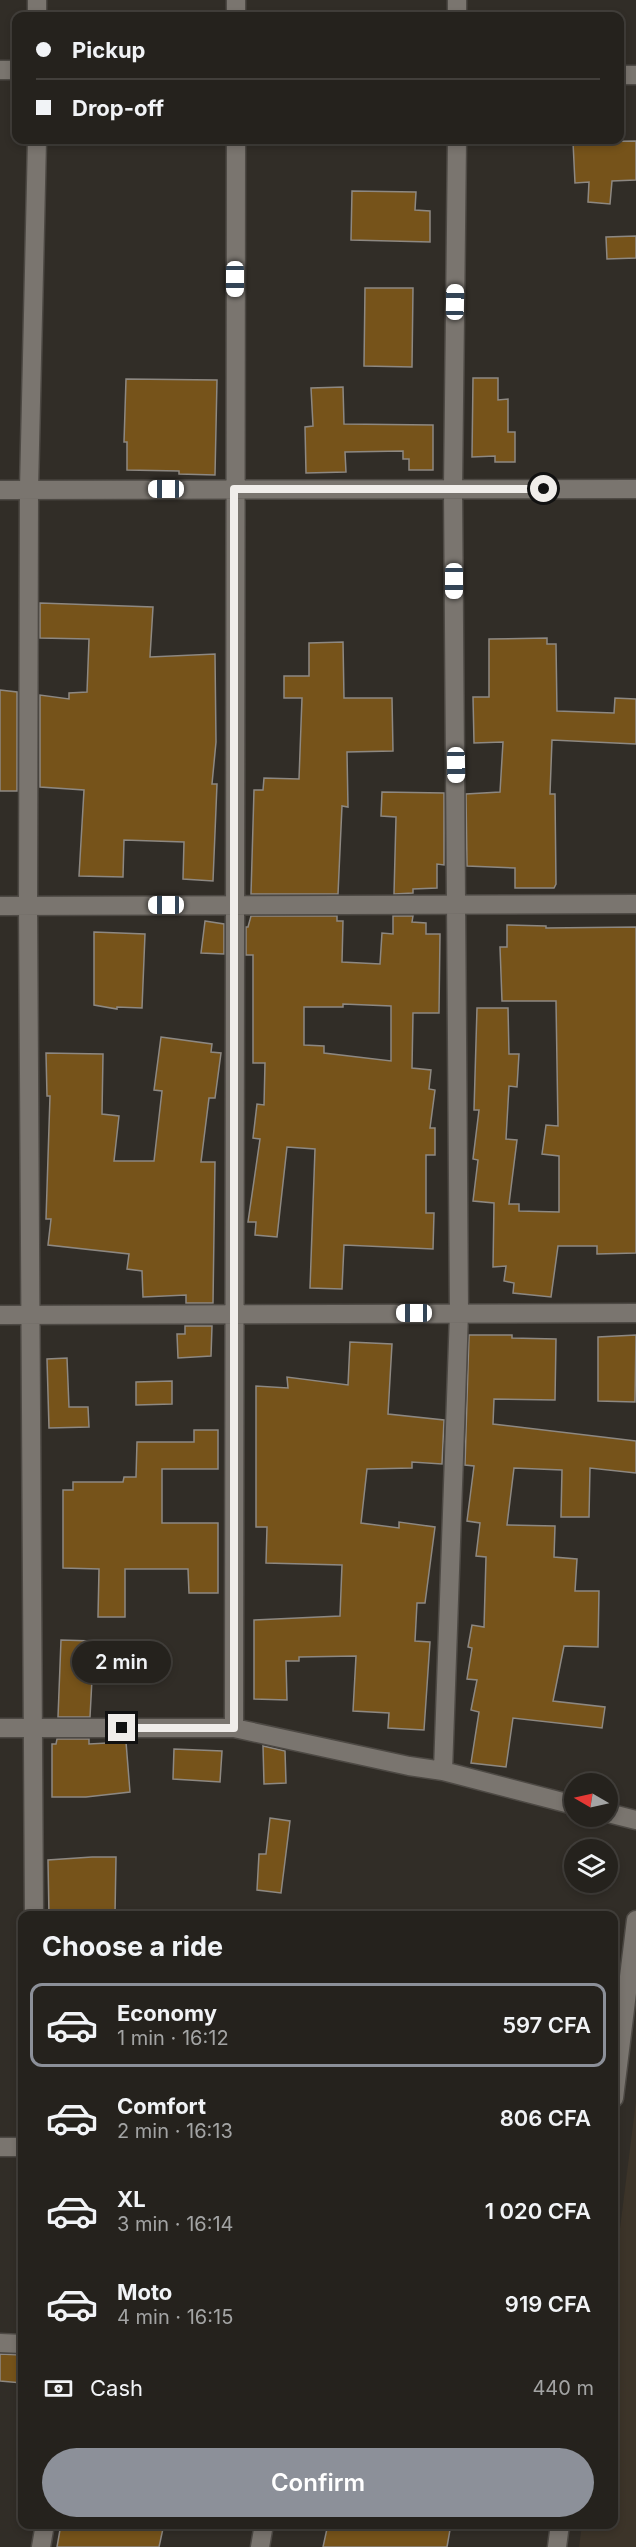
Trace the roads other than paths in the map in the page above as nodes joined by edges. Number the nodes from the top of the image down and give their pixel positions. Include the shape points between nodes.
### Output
1 (37, 144) edge
2 (236, 144) edge
3 (458, 144) edge
4 (29, 489) junction
5 (234, 489) junction
6 (453, 489) junction
7 (636, 489) edge
8 (0, 490) edge
9 (457, 904) junction
10 (636, 904) edge
11 (234, 905) junction
12 (0, 906) edge
13 (28, 906) junction
14 (459, 1313) junction
15 (636, 1313) edge
16 (234, 1314) junction
17 (0, 1315) edge
18 (30, 1315) junction
19 (0, 1728) edge
20 (33, 1728) junction
21 (234, 1728) junction
22 (443, 1771) junction
23 (564, 1801) edge
24 (618, 1816) edge
25 (636, 1820) edge
26 (34, 1911) edge
27 (636, 1920) edge
28 (618, 2066) edge
29 (0, 2147) edge
30 (18, 2147) edge
31 (0, 2343) edge
32 (18, 2344) edge
33 (44, 2529) edge
34 (263, 2529) edge
35 (559, 2529) edge
36 (41, 2547) edge
37 (260, 2547) edge
38 (557, 2547) edge

1 - 4 street
2 - 5 street
3 - 6 street
4 - 5 street
4 - 8 street
4 - 13 street
5 - 6 street
5 - 11 street
6 - 7 street
6 - 9 street
9 - 10 street
9 - 11 street
9 - 14 street
11 - 13 street
11 - 16 street
12 - 13 street
13 - 18 street
14 - 15 street
14 - 16 street
14 - 22 street
16 - 18 street
16 - 21 street
17 - 18 street
18 - 20 street
19 - 20 street
20 - 21 street
20 - 26 street
21 - 22 street
22 - 23 street
24 - 25 street
27 - 28 street
29 - 30 street
31 - 32 street
33 - 36 street
34 - 37 street
35 - 38 street

